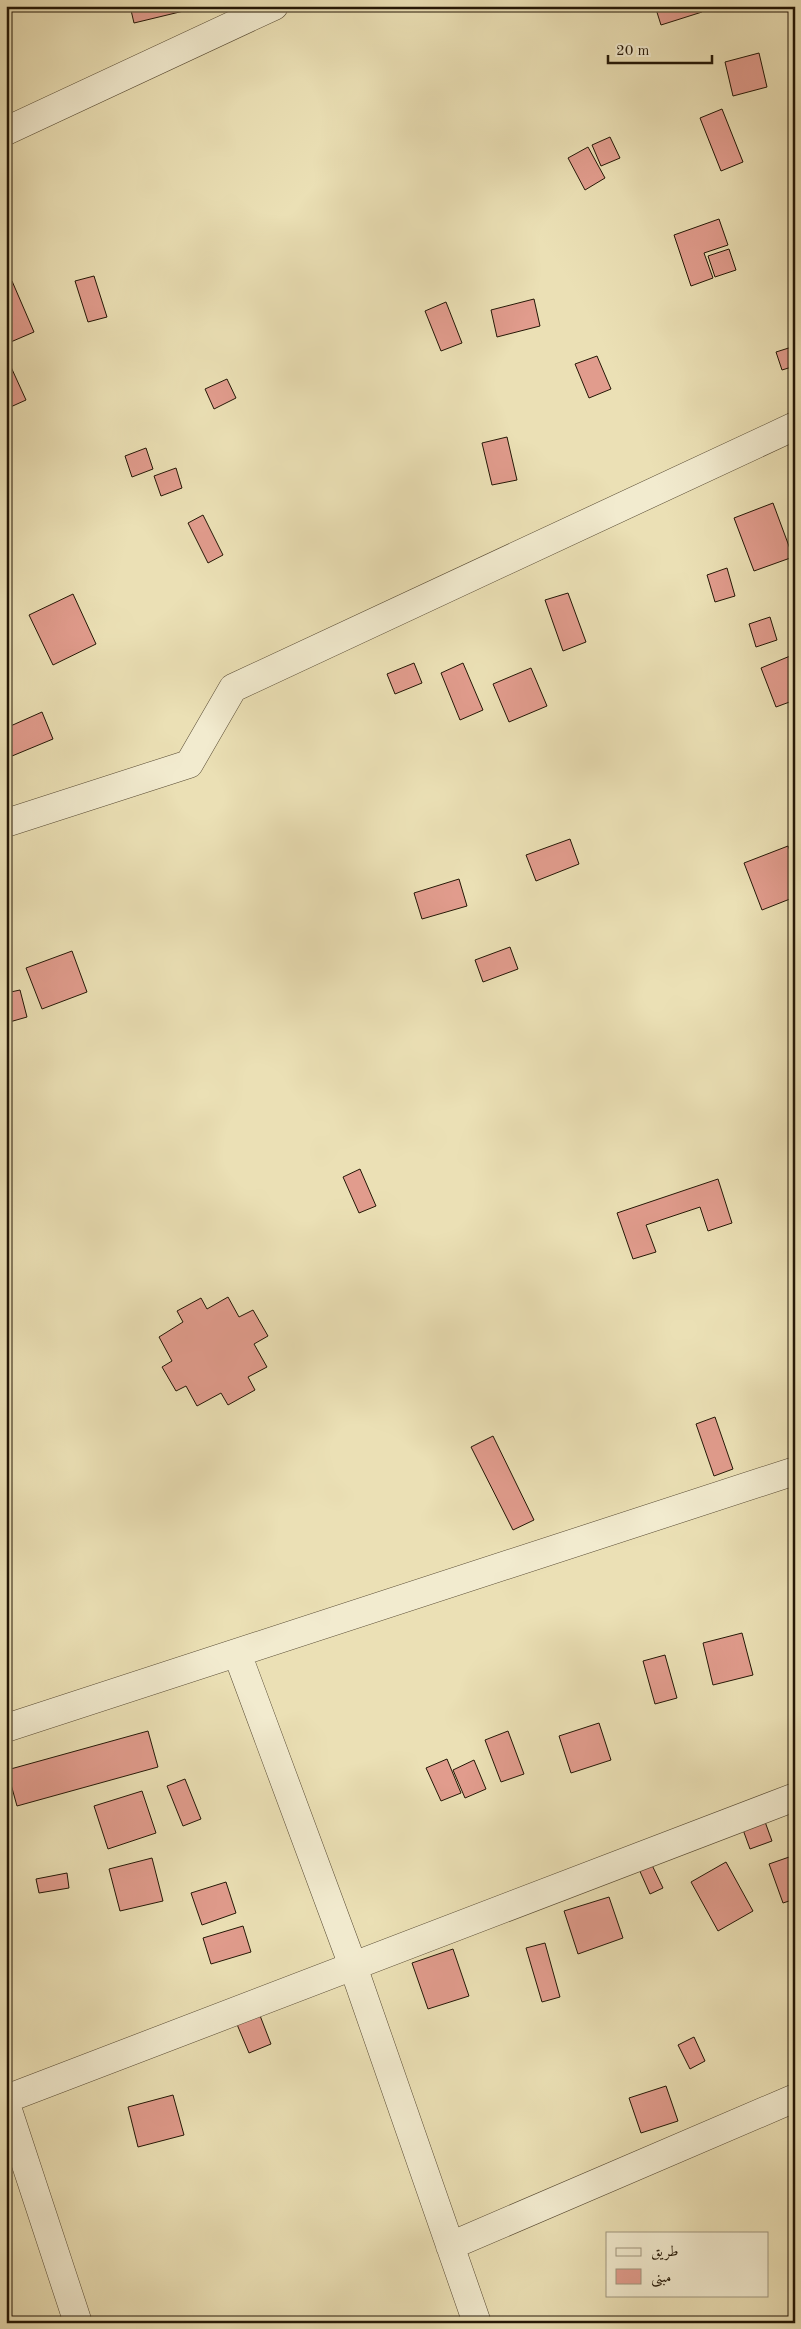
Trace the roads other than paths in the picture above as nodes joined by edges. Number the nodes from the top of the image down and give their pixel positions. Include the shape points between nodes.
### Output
1 (274, 6) edge
2 (6, 132) edge
3 (795, 426) edge
4 (6, 823) edge
5 (795, 1471) edge
6 (237, 1653) junction
7 (6, 1728) edge
8 (795, 1797) edge
9 (353, 1966) junction
10 (795, 2098) edge
11 (6, 2099) edge
12 (6, 2104) edge
13 (450, 2246) junction
14 (78, 2323) edge
15 (477, 2323) edge

1 - 2 street
3 - 4 street via 233,688 189,764
5 - 6 street
6 - 7 street
6 - 9 street
8 - 9 street
9 - 11 street
9 - 13 street
10 - 13 street
12 - 14 street
13 - 15 street

